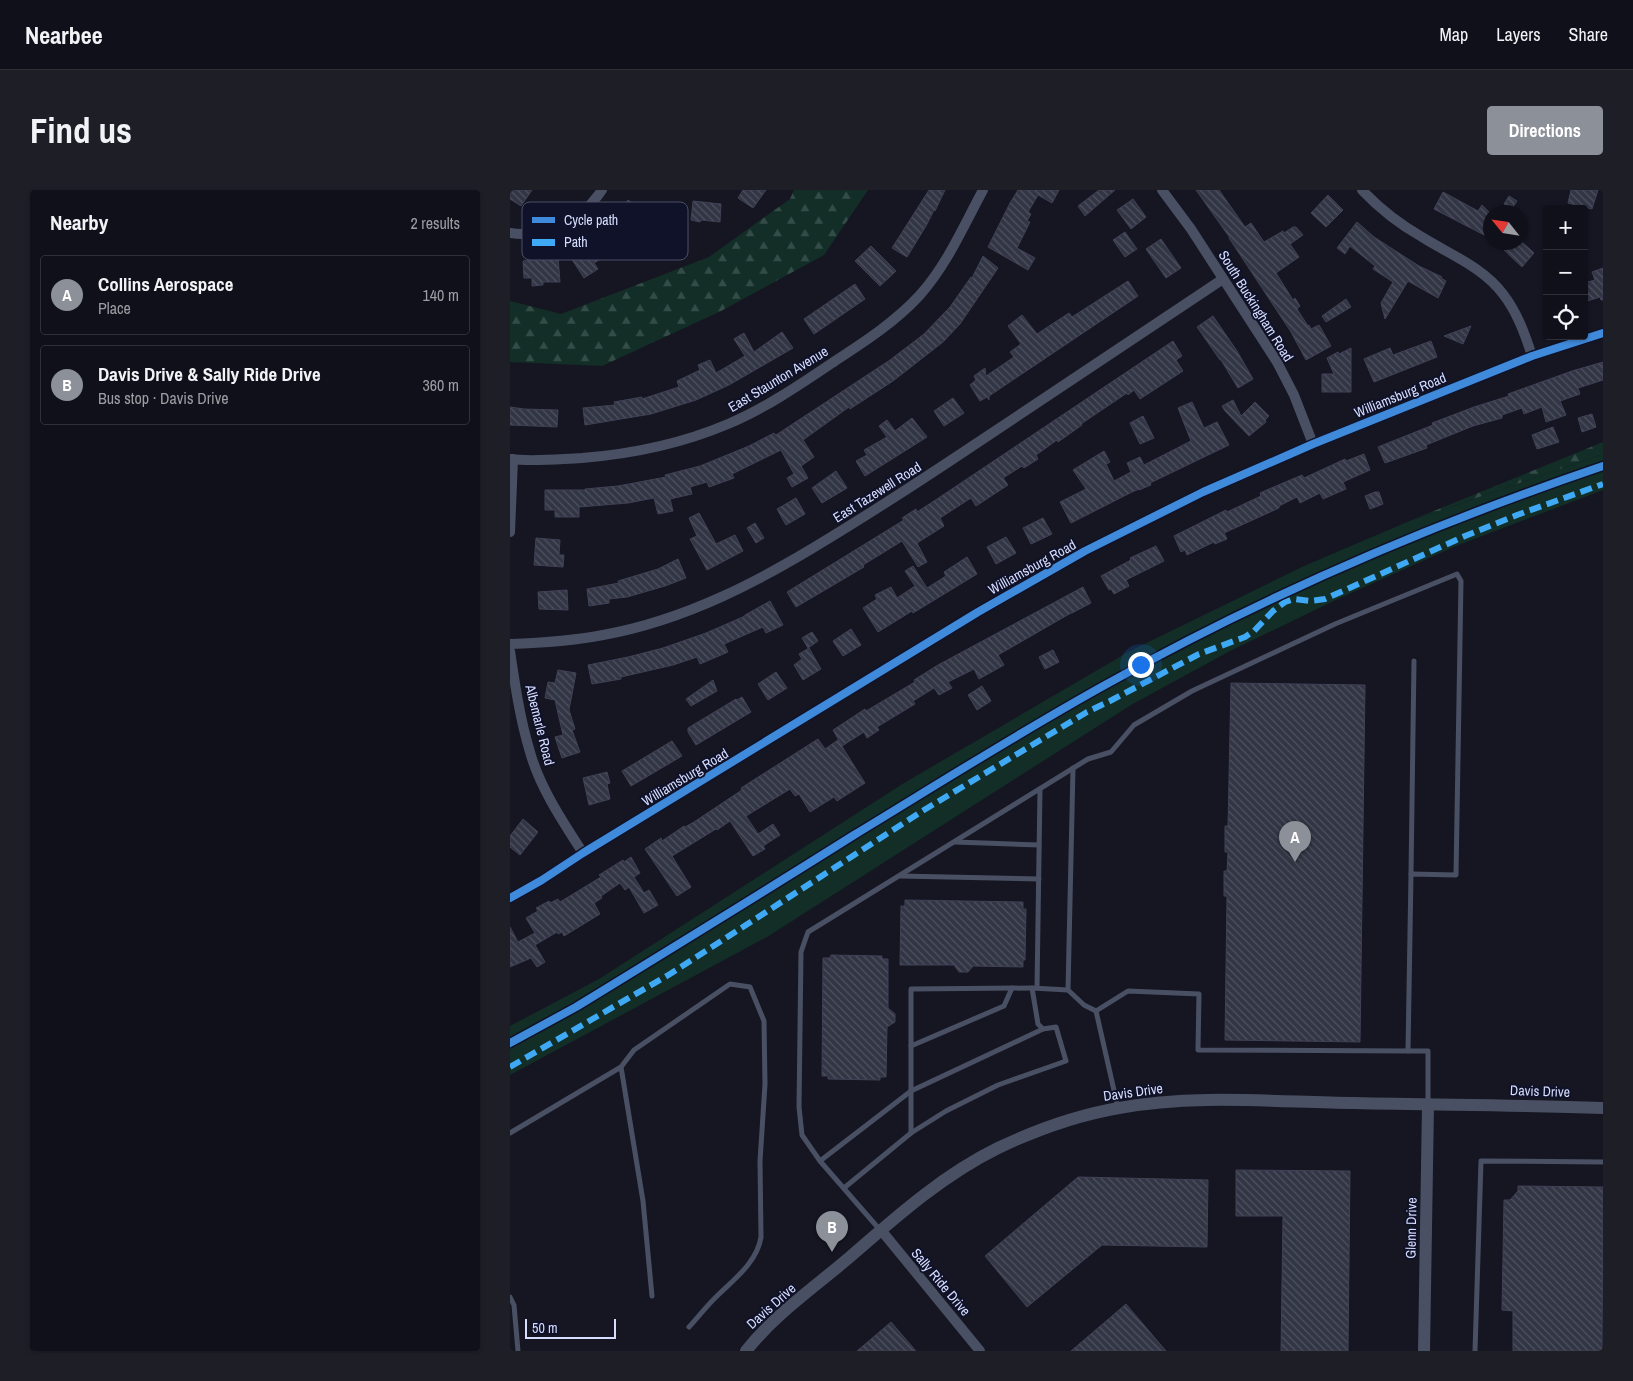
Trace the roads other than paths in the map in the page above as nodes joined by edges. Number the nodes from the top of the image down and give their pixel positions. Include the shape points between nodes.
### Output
1 (602, 190) edge
2 (983, 190) edge
3 (1162, 190) edge
4 (1362, 190) edge
5 (593, 202) edge
6 (1223, 279) junction
7 (1603, 333) edge
8 (1532, 356) junction
9 (1313, 444) junction
10 (512, 459) edge
11 (510, 532) edge
12 (510, 644) edge
13 (510, 651) edge
14 (1414, 661) dead end
15 (1073, 768) junction
16 (1040, 789) junction
17 (954, 842) junction
18 (1040, 845) junction
19 (583, 853) junction
20 (1412, 874) junction
21 (899, 876) junction
22 (1039, 878) junction
23 (510, 898) edge
24 (1012, 988) junction
25 (1035, 988) junction
26 (1068, 990) junction
27 (1096, 1011) junction
28 (1043, 1030) junction
29 (911, 1046) junction
30 (1408, 1050) junction
31 (621, 1067) junction
32 (911, 1091) junction
33 (1428, 1104) junction
34 (1118, 1108) junction
35 (1603, 1108) edge
36 (510, 1133) edge
37 (911, 1133) junction
38 (820, 1161) junction
39 (1603, 1162) edge
40 (844, 1188) junction
41 (880, 1230) junction
42 (652, 1296) dead end
43 (510, 1297) edge
44 (689, 1327) dead end
45 (518, 1351) edge
46 (746, 1351) edge
47 (980, 1351) edge
48 (1424, 1351) edge
49 (1475, 1351) edge

1 - 5 street
2 - 10 street, East Staunton Avenue via 957,242 918,298 857,346 756,411 693,438 657,448 553,460
3 - 6 street, South Buckingham Road
4 - 8 street via 1391,216 1484,275 1503,293 1516,314
6 - 9 street, South Buckingham Road via 1277,362
6 - 12 street, East Tazewell Road via 889,501 767,575 679,615 640,626 562,642
7 - 8 street, Williamsburg Road
8 - 9 street, Williamsburg Road
9 - 19 street, Williamsburg Road via 1204,492 1085,551 978,612
10 - 11 street
13 - 19 street, Albemarle Road via 517,700 530,752 543,784
14 - 20 lane
15 - 16 lane
15 - 20 lane via 1111,752 1134,725 1192,691 1335,624 1457,574 1460,581 1456,875
15 - 26 lane
16 - 17 lane
16 - 18 lane
17 - 18 lane
17 - 21 lane
18 - 22 lane
19 - 23 street, Williamsburg Road
20 - 30 lane
21 - 22 lane
21 - 38 lane via 808,932 801,952 799,1108 802,1135
22 - 25 lane
24 - 25 lane
24 - 29 lane via 1004,1006
24 - 29 lane via 911,989
25 - 26 lane
25 - 28 lane via 1038,1024
26 - 27 lane
27 - 30 lane via 1128,991 1199,994 1198,1050
27 - 34 lane
28 - 32 lane
28 - 37 lane via 1056,1027 1066,1061 998,1085
29 - 32 lane
30 - 33 lane via 1428,1051
31 - 36 lane
31 - 42 lane via 642,1201
31 - 44 lane via 634,1050 730,984 750,987 764,1021 761,1237 759,1248 748,1265
32 - 37 lane
32 - 38 lane
33 - 34 street, Davis Drive via 1186,1101
33 - 35 street, Davis Drive
33 - 48 street, Glenn Drive
34 - 41 street, Davis Drive via 1052,1126 998,1148 945,1180
37 - 40 lane
38 - 40 lane
39 - 49 lane via 1482,1160
40 - 41 lane
41 - 46 street, Davis Drive via 778,1317
41 - 47 street, Sally Ride Drive
43 - 45 lane via 514,1305

